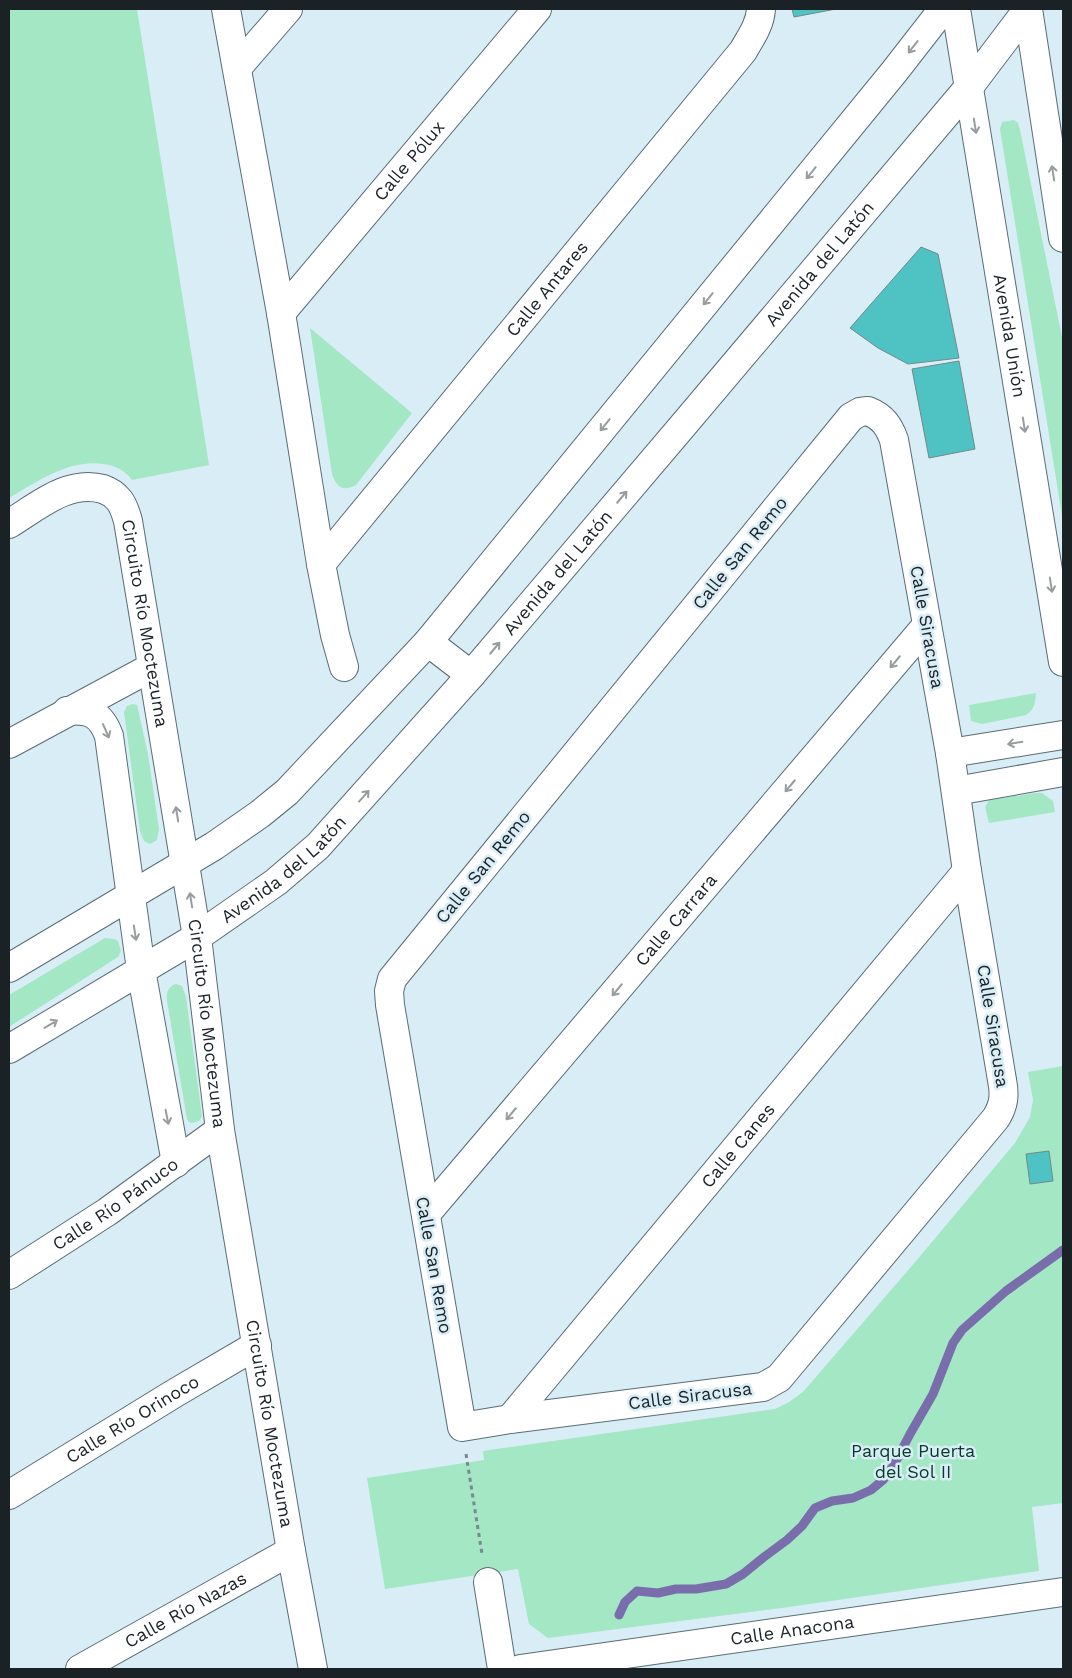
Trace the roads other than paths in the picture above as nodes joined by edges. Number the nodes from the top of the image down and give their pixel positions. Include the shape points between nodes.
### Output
1 (226, 9) edge
2 (288, 9) edge
3 (537, 9) edge
4 (761, 9) edge
5 (943, 9) edge
6 (956, 9) edge
7 (1028, 9) edge
8 (236, 68) junction
9 (969, 87) junction
10 (1063, 238) edge
11 (281, 313) junction
12 (868, 411) joint
13 (9, 524) edge
14 (322, 564) junction
15 (927, 625) junction
16 (428, 642) junction
17 (1063, 662) edge
18 (152, 667) junction
19 (344, 667) dead end
20 (471, 676) junction
21 (67, 711) junction
22 (1063, 735) edge
23 (9, 744) edge
24 (950, 754) junction
25 (1063, 772) edge
26 (956, 792) junction
27 (185, 863) junction
28 (967, 871) junction
29 (130, 896) junction
30 (197, 937) junction
31 (9, 968) edge
32 (141, 970) junction
33 (9, 1049) edge
34 (220, 1130) junction
35 (176, 1163) junction
36 (426, 1214) junction
37 (9, 1276) edge
38 (257, 1345) junction
39 (510, 1420) junction
40 (462, 1427) joint
41 (9, 1495) edge
42 (291, 1551) junction
43 (485, 1570) road end
44 (1063, 1592) edge
45 (80, 1669) edge
46 (313, 1669) edge
47 (502, 1669) edge
48 (520, 1669) edge

1 - 8 street
2 - 8 street
3 - 11 street, Calle Pólux
4 - 14 street, Calle Antares via 755,32 743,51
5 -> 16 street
6 - 9 street, Avenida Unión
7 - 9 street, Avenida del Latón
10 -> 7 street
8 - 11 street
9 -> 17 street, Avenida Unión
20 -> 9 street, Avenida del Latón
11 - 14 street
12 - 15 street, Calle Siracusa via 884,420 894,440
12 - 36 street, Calle San Remo via 852,418 392,979 390,1005
13 - 18 street, Circuito Río Moctezuma via 56,495 75,488 100,488 115,495 128,521
14 - 19 street
15 - 24 street, Calle Siracusa
15 -> 36 street, Calle Carrara
16 - 20 street
16 - 27 street via 287,792 243,827
18 - 21 street
27 -> 18 street, Circuito Río Moctezuma
30 -> 20 street, Avenida del Latón via 276,882 318,846
21 - 23 street
21 -> 29 street via 95,714 109,736
22 -> 24 street
24 - 26 street, Calle Siracusa
25 - 26 street
26 - 28 street, Calle Siracusa
27 - 29 street
30 -> 27 street, Circuito Río Moctezuma
28 - 39 street, Calle Canes
28 - 39 street, Calle Siracusa via 1003,1086 1001,1110 788,1370 763,1387
29 - 31 street
29 -> 32 street
30 - 32 street, Avenida del Latón
30 - 34 street, Circuito Río Moctezuma
33 -> 32 street, Avenida del Latón
32 -> 35 street
34 - 35 street, Calle Río Pánuco
34 - 38 street, Circuito Río Moctezuma
35 - 37 street, Calle Río Pánuco
36 - 40 street, Calle San Remo
38 - 41 street, Calle Río Orinoco
38 - 42 street, Circuito Río Moctezuma
39 - 40 street, Calle Siracusa
42 - 45 street, Calle Río Nazas
42 - 46 street, Circuito Río Moctezuma
43 - 47 street
44 - 48 street, Calle Anacona

